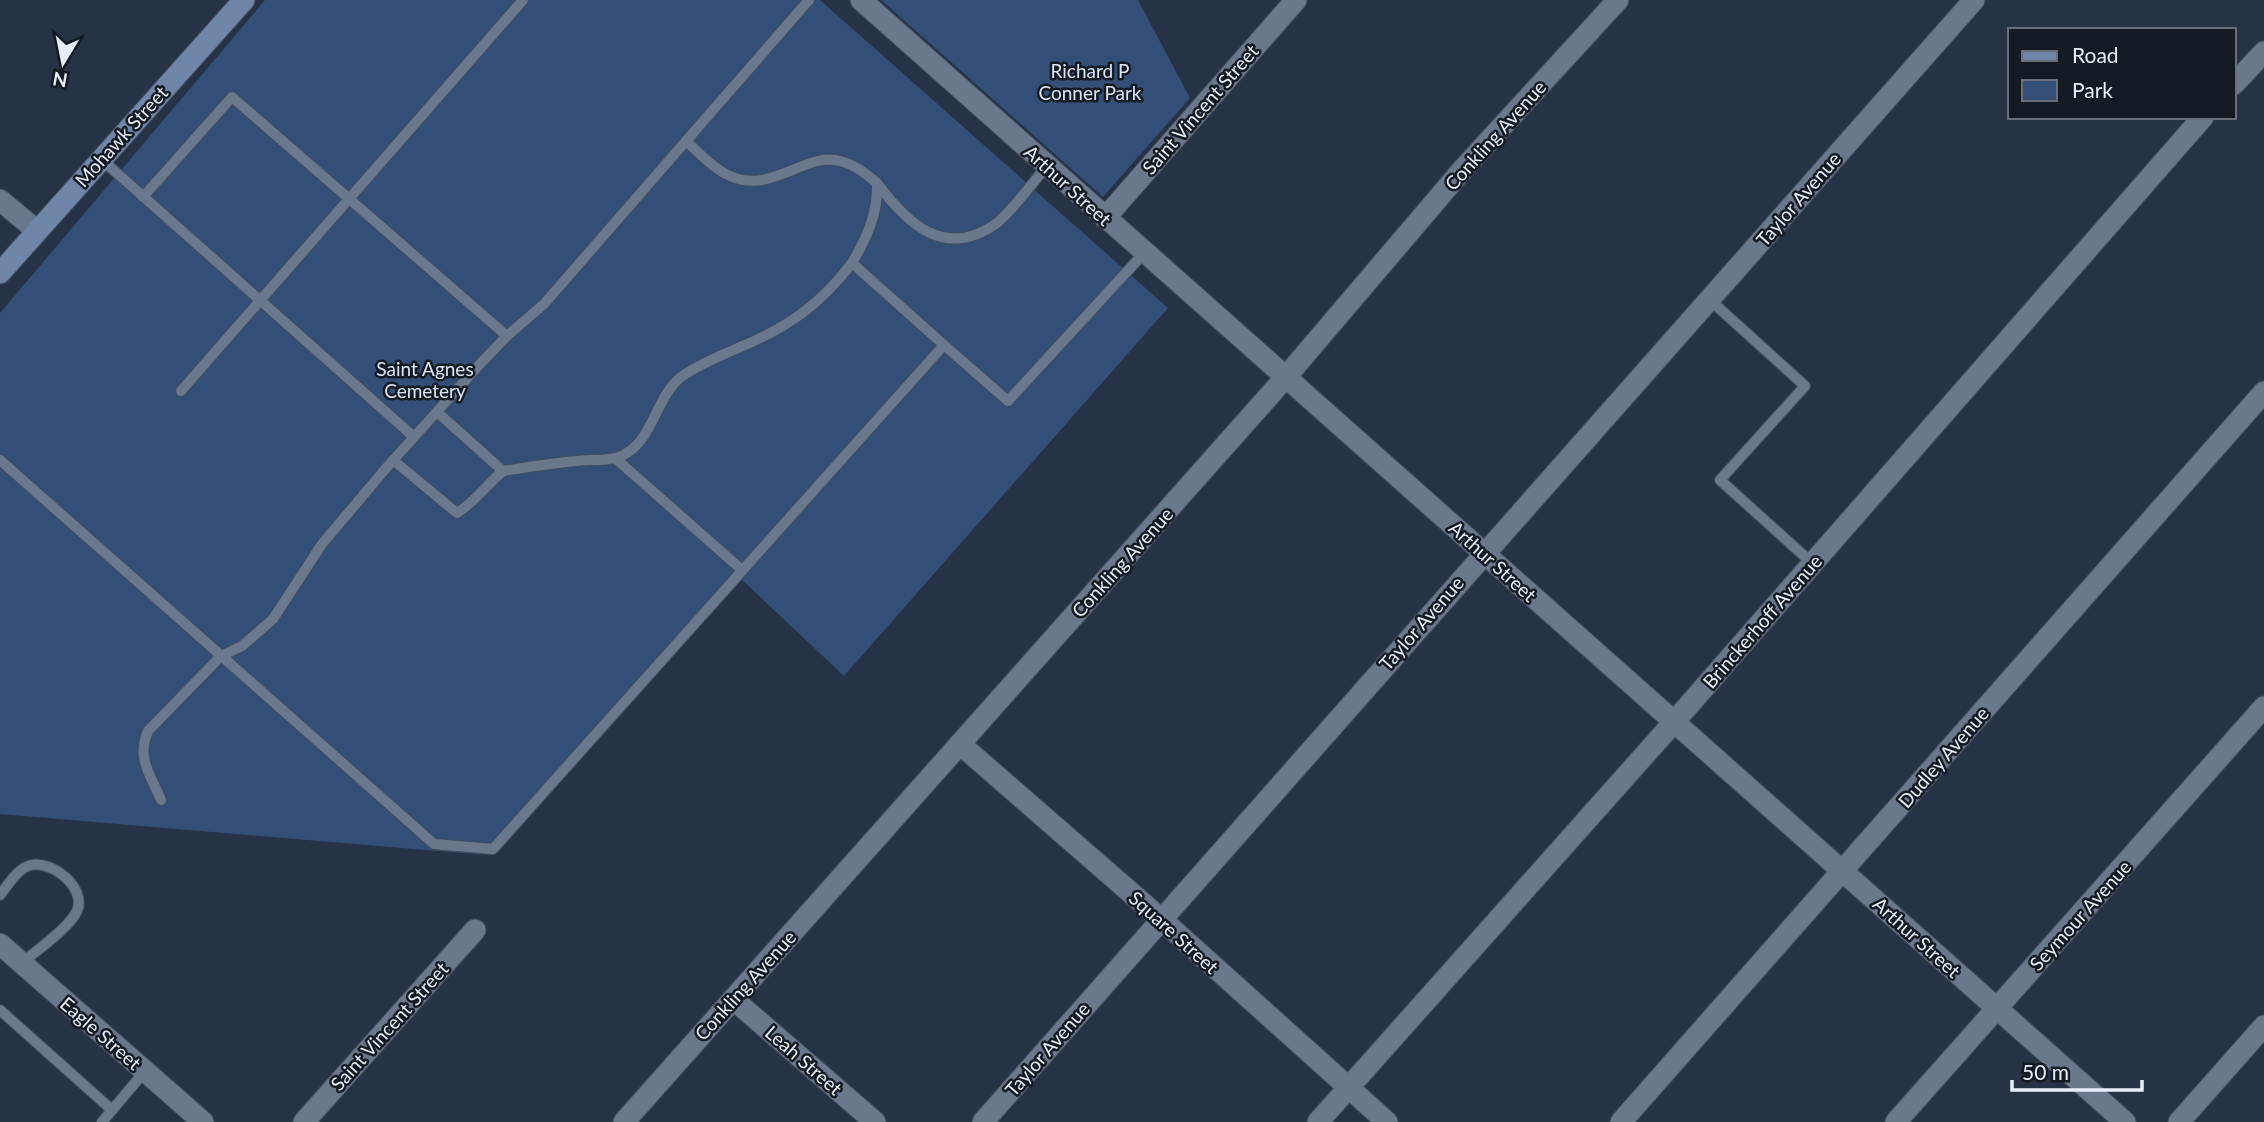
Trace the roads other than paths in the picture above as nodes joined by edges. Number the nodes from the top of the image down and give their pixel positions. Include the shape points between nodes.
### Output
1 (244, 0) edge
2 (523, 0) edge
3 (808, 0) edge
4 (860, 0) edge
5 (1296, 0) edge
6 (1618, 0) edge
7 (1974, 0) edge
8 (2264, 52) edge
9 (2236, 82) edge
10 (2201, 119) edge
11 (686, 141) junction
12 (101, 159) junction
13 (1047, 166) junction
14 (877, 184) junction
15 (143, 197) junction
16 (349, 199) junction
17 (0, 200) edge
18 (1105, 218) junction
19 (36, 230) junction
20 (1144, 253) junction
21 (852, 262) junction
22 (0, 273) edge
23 (1710, 300) junction
24 (260, 301) junction
25 (507, 336) junction
26 (944, 345) junction
27 (1284, 378) junction
28 (181, 391) dead end
29 (2264, 392) edge
30 (436, 412) junction
31 (414, 437) junction
32 (615, 458) junction
33 (0, 460) edge
34 (393, 460) junction
35 (503, 471) junction
36 (1483, 552) junction
37 (1812, 563) junction
38 (743, 570) junction
39 (221, 656) junction
40 (2264, 707) edge
41 (1674, 722) junction
42 (960, 744) junction
43 (161, 800) dead end
44 (1843, 870) junction
45 (0, 895) edge
46 (1161, 919) junction
47 (475, 930) dead end
48 (0, 944) edge
49 (22, 963) junction
50 (733, 999) junction
51 (1996, 1008) junction
52 (0, 1010) edge
53 (2264, 1026) edge
54 (145, 1071) junction
55 (1348, 1088) junction
56 (112, 1110) junction
57 (102, 1122) edge
58 (202, 1122) edge
59 (304, 1122) edge
60 (624, 1122) edge
61 (876, 1122) edge
62 (982, 1122) edge
63 (1318, 1122) edge
64 (1387, 1122) edge
65 (1621, 1122) edge
66 (1896, 1122) edge
67 (2125, 1122) edge
68 (2179, 1122) edge

1 - 12 street, Mohawk Street
2 - 16 lane
3 - 11 lane
4 - 13 street, Arthur Street
5 - 18 street, Saint Vincent Street
6 - 27 street, Conkling Avenue via 1463,169
7 - 23 street, Taylor Avenue
8 - 9 street
10 - 37 street, Brinckerhoff Avenue
11 - 14 lane via 725,173 741,179 772,179 822,160 838,160 860,168
11 - 25 lane via 544,304
12 - 15 lane
12 - 19 street, Mohawk Street
13 - 14 lane via 999,221 972,238 919,229
13 - 18 street, Arthur Street
14 - 21 lane via 874,218
15 - 16 lane via 232,97
15 - 24 lane
16 - 24 lane
16 - 25 lane
17 - 19 street
18 - 20 street, Arthur Street
19 - 22 street, Mohawk Street
20 - 26 lane via 1008,401
20 - 27 street, Arthur Street
21 - 26 lane
21 - 32 lane via 806,312 680,378 642,438
23 - 36 street, Taylor Avenue
23 - 37 lane via 1805,386 1720,480
24 - 28 lane
24 - 31 lane
25 - 30 lane
26 - 38 lane
27 - 36 street, Arthur Street
27 - 42 street, Conkling Avenue
29 - 44 street, Dudley Avenue
30 - 31 lane
30 - 35 lane
31 - 34 lane
32 - 35 lane
32 - 38 lane
33 - 39 lane
34 - 35 lane via 457,513
34 - 39 lane via 322,544 273,619 242,646
36 - 41 street, Arthur Street
36 - 46 street, Taylor Avenue
37 - 41 street, Brinckerhoff Avenue
38 - 39 lane via 493,849 434,844
39 - 43 lane via 148,731 143,743 144,764
40 - 51 street, Seymour Avenue
41 - 44 street, Arthur Street
41 - 55 street, Brinckerhoff Avenue
42 - 46 street, Square Street
42 - 50 street, Conkling Avenue
44 - 51 street, Arthur Street
44 - 65 street, Dudley Avenue
45 - 49 lane via 23,869 37,865 65,878 79,895 76,913
46 - 55 street, Square Street
46 - 62 street, Taylor Avenue
47 - 59 street, Saint Vincent Street
48 - 49 street, Eagle Street
49 - 54 street, Eagle Street
50 - 60 street, Conkling Avenue
50 - 61 street, Leah Street
51 - 66 street, Seymour Avenue
51 - 67 street, Arthur Street
52 - 56 lane
53 - 68 street
54 - 56 lane
54 - 58 street, Eagle Street
55 - 63 street, Brinckerhoff Avenue
55 - 64 street, Square Street
56 - 57 lane

